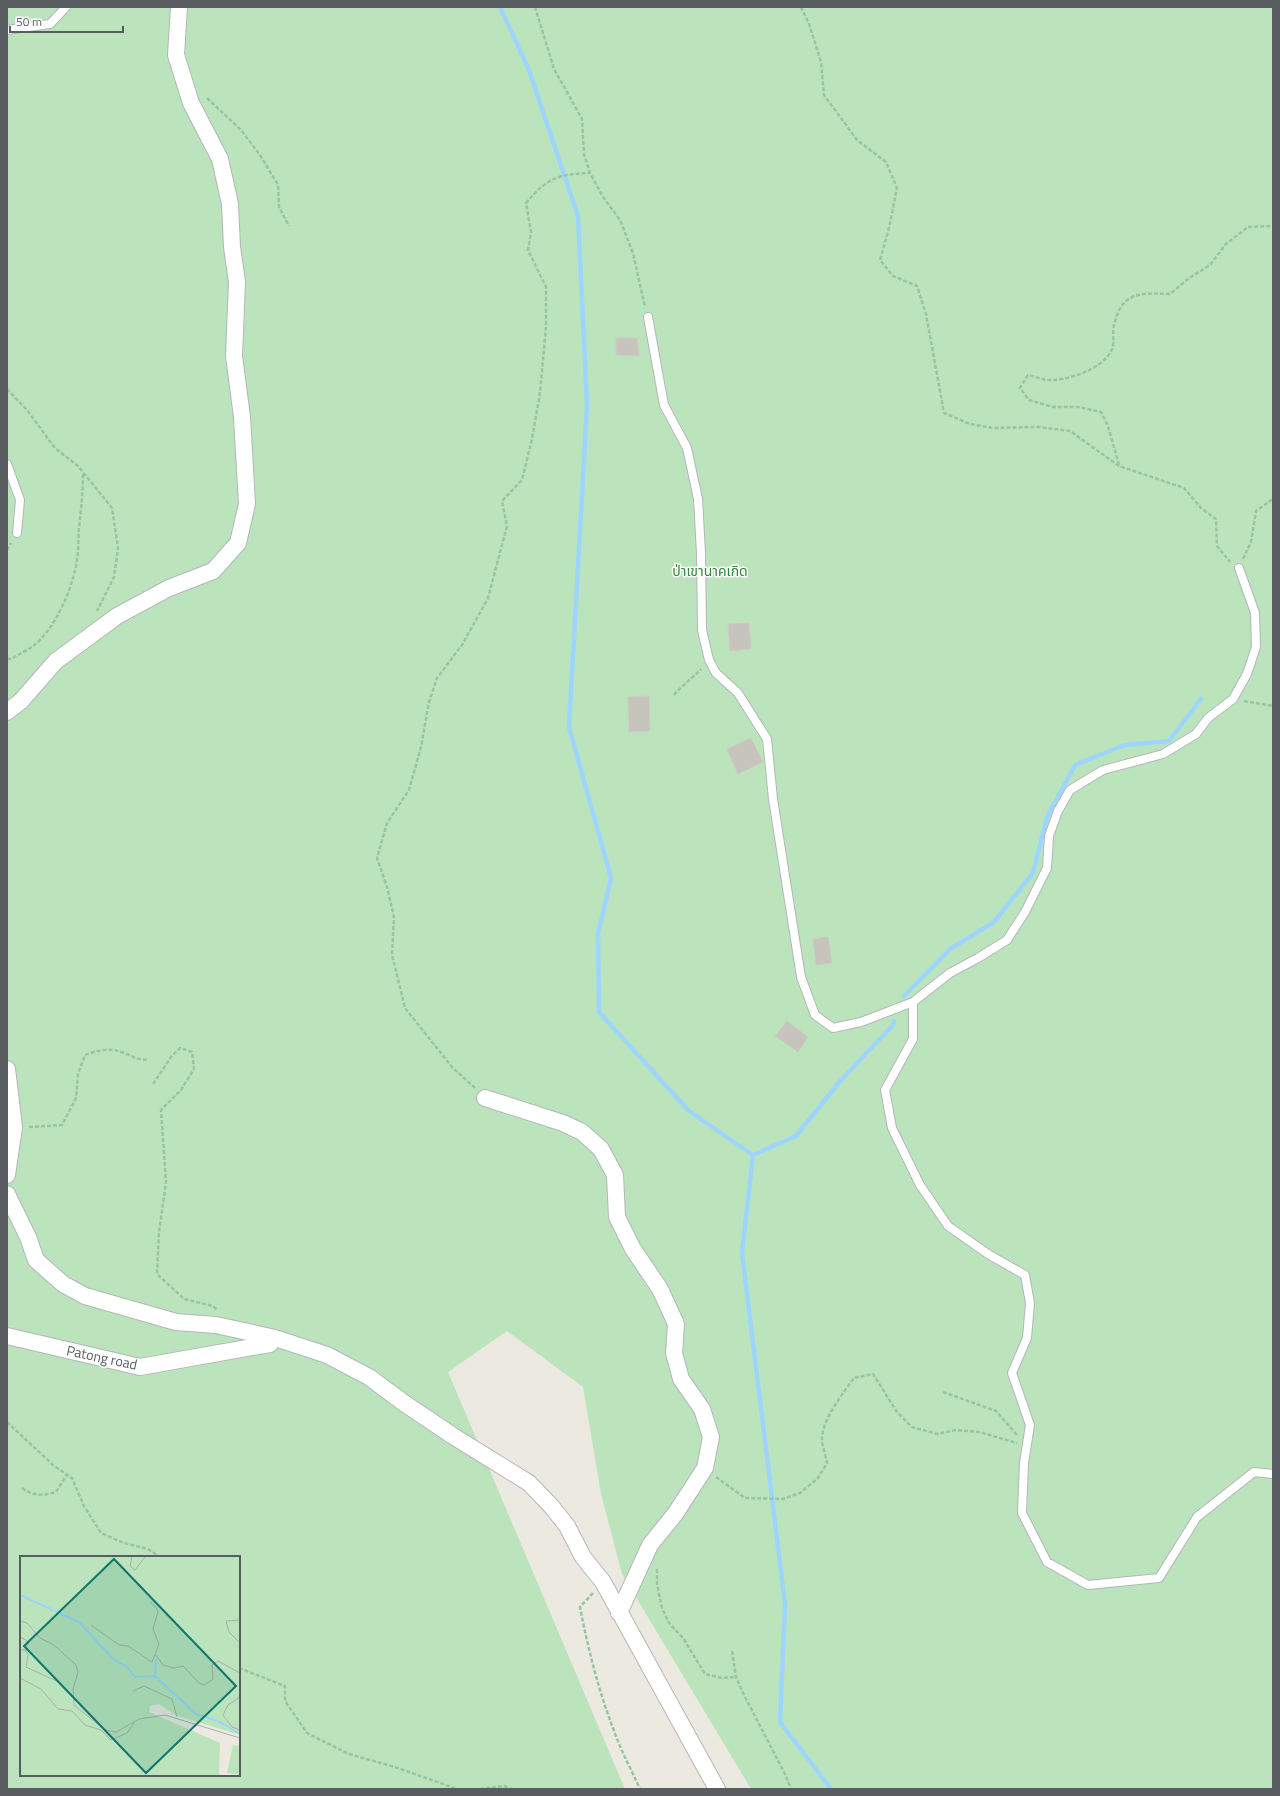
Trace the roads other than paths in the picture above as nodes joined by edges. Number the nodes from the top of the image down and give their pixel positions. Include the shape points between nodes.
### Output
1 (66, 7) edge
2 (179, 7) edge
3 (7, 30) edge
4 (648, 317) road end
5 (7, 464) edge
6 (17, 534) dead end
7 (1239, 568) road end
8 (7, 712) edge
9 (913, 1002) junction
10 (7, 1069) edge
11 (485, 1098) road end
12 (7, 1175) edge
13 (7, 1194) edge
14 (7, 1336) edge
15 (270, 1344) dead end
16 (1273, 1474) edge
17 (619, 1613) junction
18 (717, 1789) edge

1 - 3 lane via 50,24
2 - 8 street via 176,55 191,103 220,159 230,204 237,282 234,356 242,417 247,504 238,543 213,571 169,588 117,616 99,629 56,661
4 - 9 lane via 664,405 687,448 698,499 702,630 709,660 716,673 738,693 767,739 773,799 801,976 815,1015 832,1028 861,1022
5 - 6 lane via 20,500
7 - 9 lane via 1255,613 1256,647 1247,674 1233,699 1208,718 1196,734 1163,754 1103,770 1070,790 1058,811 1049,836 1047,868 1006,940 950,973
9 - 16 lane via 913,1039 885,1090 892,1128 920,1185 948,1226 988,1254 1025,1275 1030,1303 1027,1338 1012,1373 1030,1425 1024,1463 1022,1513 1047,1562 1088,1585 1159,1578 1197,1517 1254,1472
10 - 12 street via 14,1127
11 - 17 street via 563,1123 582,1132 601,1149 615,1175 617,1218 633,1249 660,1289 676,1324 674,1353 681,1379 702,1408 711,1437 705,1468 675,1514 650,1545
13 - 17 street via 36,1260 63,1284 84,1296 176,1322 216,1325 274,1338 327,1356 369,1377 447,1432 529,1483 563,1521
14 - 15 street, Patong road via 140,1367
17 - 18 street

